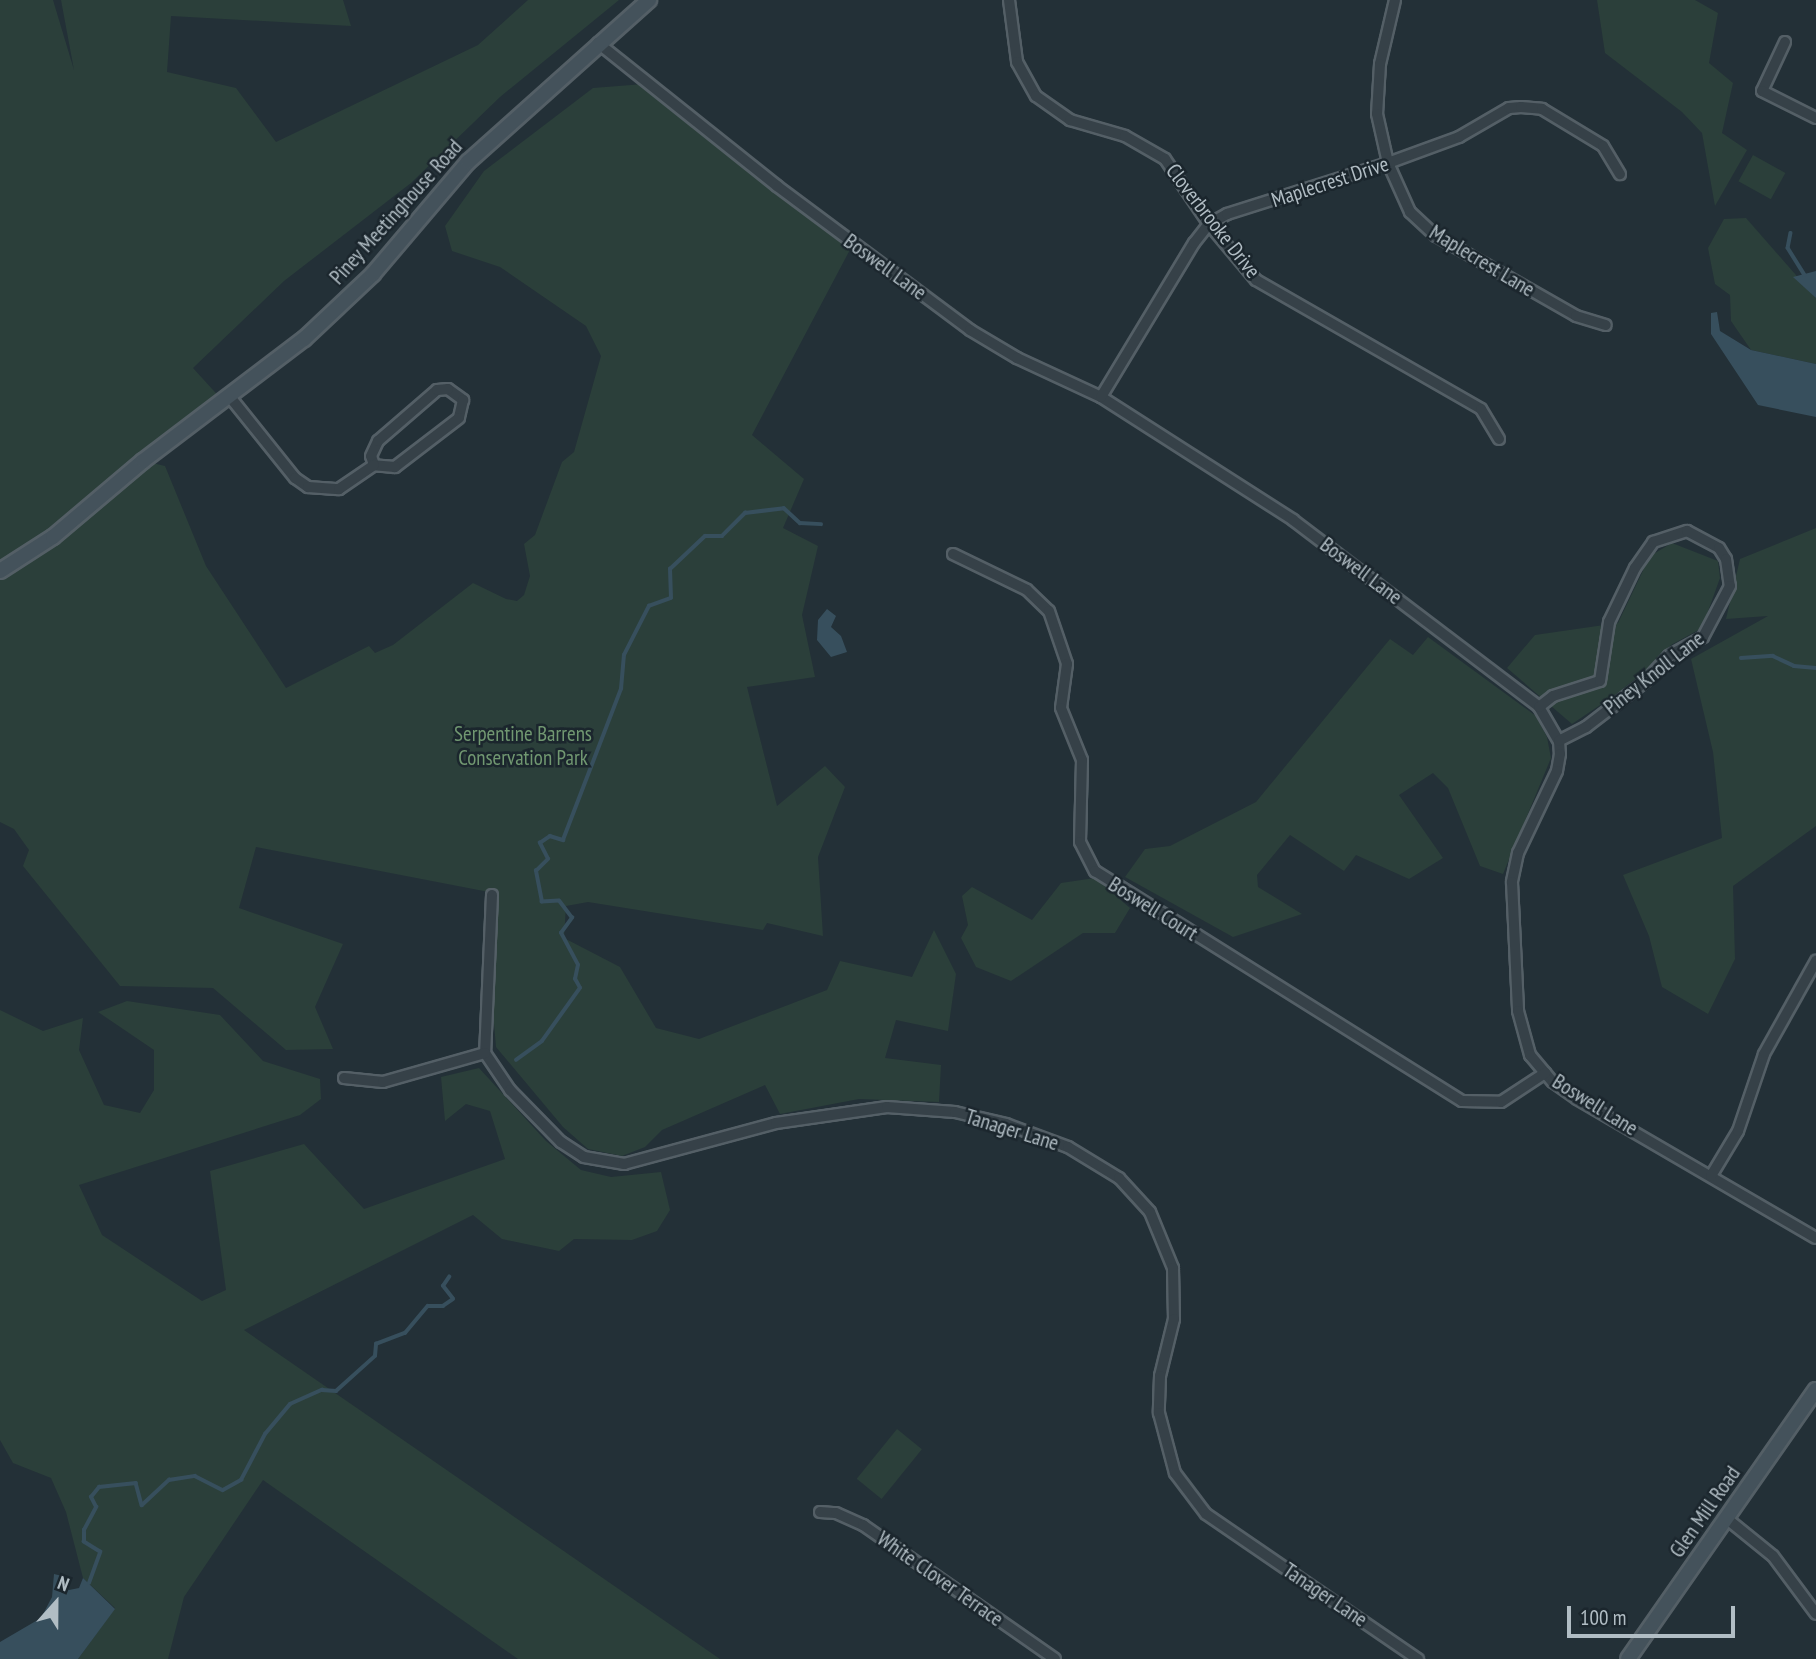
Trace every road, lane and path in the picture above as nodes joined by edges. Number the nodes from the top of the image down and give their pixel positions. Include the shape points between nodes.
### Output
1 (649, 0) edge
2 (1009, 0) edge
3 (1395, 0) edge
4 (1785, 42) dead end
5 (598, 43) junction
6 (1816, 118) edge
7 (1388, 163) junction
8 (1619, 174) dead end
9 (1209, 224) junction
10 (1606, 326) dead end
11 (230, 397) junction
12 (1101, 397) junction
13 (1499, 439) dead end
14 (374, 465) junction
15 (953, 554) dead end
16 (0, 572) edge
17 (1539, 707) junction
18 (1559, 741) junction
19 (492, 895) dead end
20 (1816, 961) edge
21 (485, 1053) junction
22 (1545, 1073) junction
23 (344, 1078) dead end
24 (1711, 1175) junction
25 (1816, 1238) edge
26 (1816, 1390) edge
27 (820, 1512) dead end
28 (1726, 1518) junction
29 (1816, 1614) edge
30 (1055, 1659) edge
31 (1418, 1659) edge
32 (1628, 1659) edge

1 - 5 main road, Piney Meetinghouse Road
2 - 9 street, Cloverbrooke Drive via 1017,62 1037,96 1070,120 1125,136 1165,159
3 - 7 street, Maplecrest Lane via 1377,93
4 - 6 street via 1762,91
5 - 11 main road, Piney Meetinghouse Road via 468,162 373,274 304,339
5 - 12 street, Boswell Lane via 787,194 970,330 1017,358
7 - 8 street, Maplecrest Drive via 1459,137 1508,108 1532,107 1603,146
7 - 9 street, Maplecrest Drive via 1227,214
7 - 10 street, Maplecrest Lane via 1410,212 1420,223 1576,316
9 - 12 street
9 - 13 street, Cloverbrooke Drive via 1256,280 1480,409
11 - 14 street via 295,478 308,487 340,489
11 - 16 main road, Piney Meetinghouse Road via 143,461 53,537
12 - 17 street, Boswell Lane via 1293,520
14 - 14 street via 395,467 459,418 461,396 448,389 437,390 378,441 371,456
15 - 22 street, Boswell Court via 1027,590 1049,611 1060,635 1067,664 1061,708 1083,770 1080,842 1094,871 1462,1101 1489,1104 1511,1098
17 - 18 street, Boswell Lane
17 - 18 street, Piney Knoll Lane via 1553,696 1600,681 1609,622 1653,542 1687,531 1709,538 1719,548 1726,559 1730,586 1703,637 1669,656 1646,681 1586,727
18 - 22 street, Boswell Lane via 1557,771 1527,830 1512,882 1518,1011 1530,1055
19 - 21 street
20 - 24 street via 1764,1054 1738,1131
21 - 23 street via 383,1082
21 - 31 street, Tanager Lane via 510,1090 561,1142 584,1157 613,1164 656,1157 776,1123 887,1107 955,1112 1006,1124 1097,1161 1150,1212 1173,1268 1174,1319 1160,1376 1159,1413 1175,1473 1206,1514
22 - 24 street, Boswell Lane via 1577,1099
24 - 25 street, Boswell Lane
26 - 28 main road, Glen Mill Road
27 - 30 street, White Clover Terrace via 863,1524
28 - 29 street via 1773,1556
28 - 32 main road, Glen Mill Road

